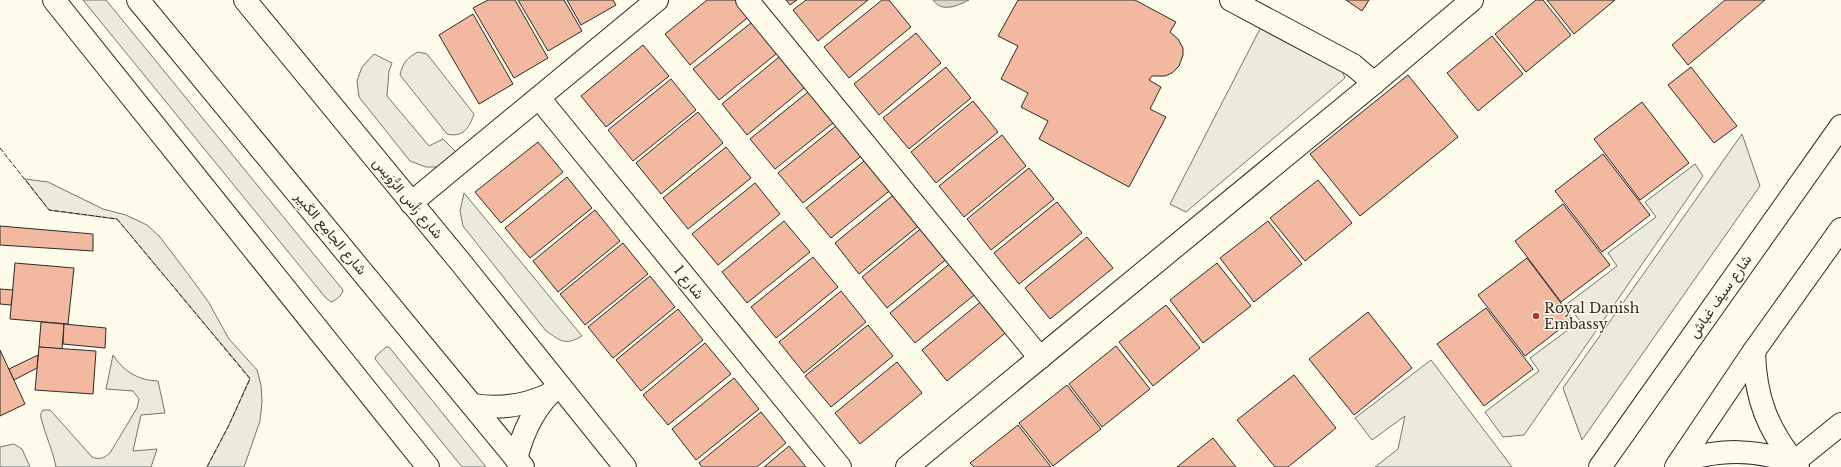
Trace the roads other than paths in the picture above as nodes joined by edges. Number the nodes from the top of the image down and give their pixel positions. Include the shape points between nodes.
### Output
1 (54, 0) edge
2 (138, 0) edge
3 (245, 0) edge
4 (657, 0) edge
5 (747, 0) edge
6 (1231, 0) edge
7 (1467, 1) edge
8 (1374, 83) junction
9 (539, 98) junction
10 (1841, 126) edge
11 (411, 203) junction
12 (1841, 229) edge
13 (1754, 351) junction
14 (1040, 358) junction
15 (552, 391) junction
16 (473, 405) junction
17 (1841, 424) edge
18 (519, 463) edge
19 (1678, 464) edge
20 (1796, 465) edge
21 (428, 467) edge
22 (625, 467) edge
23 (840, 467) edge
24 (907, 467) edge
25 (1600, 467) edge

1 - 21 street
2 - 16 street, شارع الجامِع الكَبِير
3 - 11 street, شارع رَأس الرُّوَيس
4 - 9 street
5 - 14 street
6 - 8 street via 1353,65
7 - 8 street
8 - 14 street
9 - 11 street
9 - 23 street, شارع 1
10 - 25 street, شارع سيف غباش
11 - 15 street, شارع رَأس الرُّوَيس
12 - 13 street
13 - 19 street
13 - 20 street via 1757,392 1763,411 1771,429
14 - 24 street
15 - 16 street via 530,403 516,406 502,408
15 - 18 street via 526,430
15 - 22 street, شارع رَأس الرُّوَيس
16 - 18 street, شارع الجامِع الكَبِير
17 - 20 street
19 - 20 street via 1718,452 1740,451 1756,452

